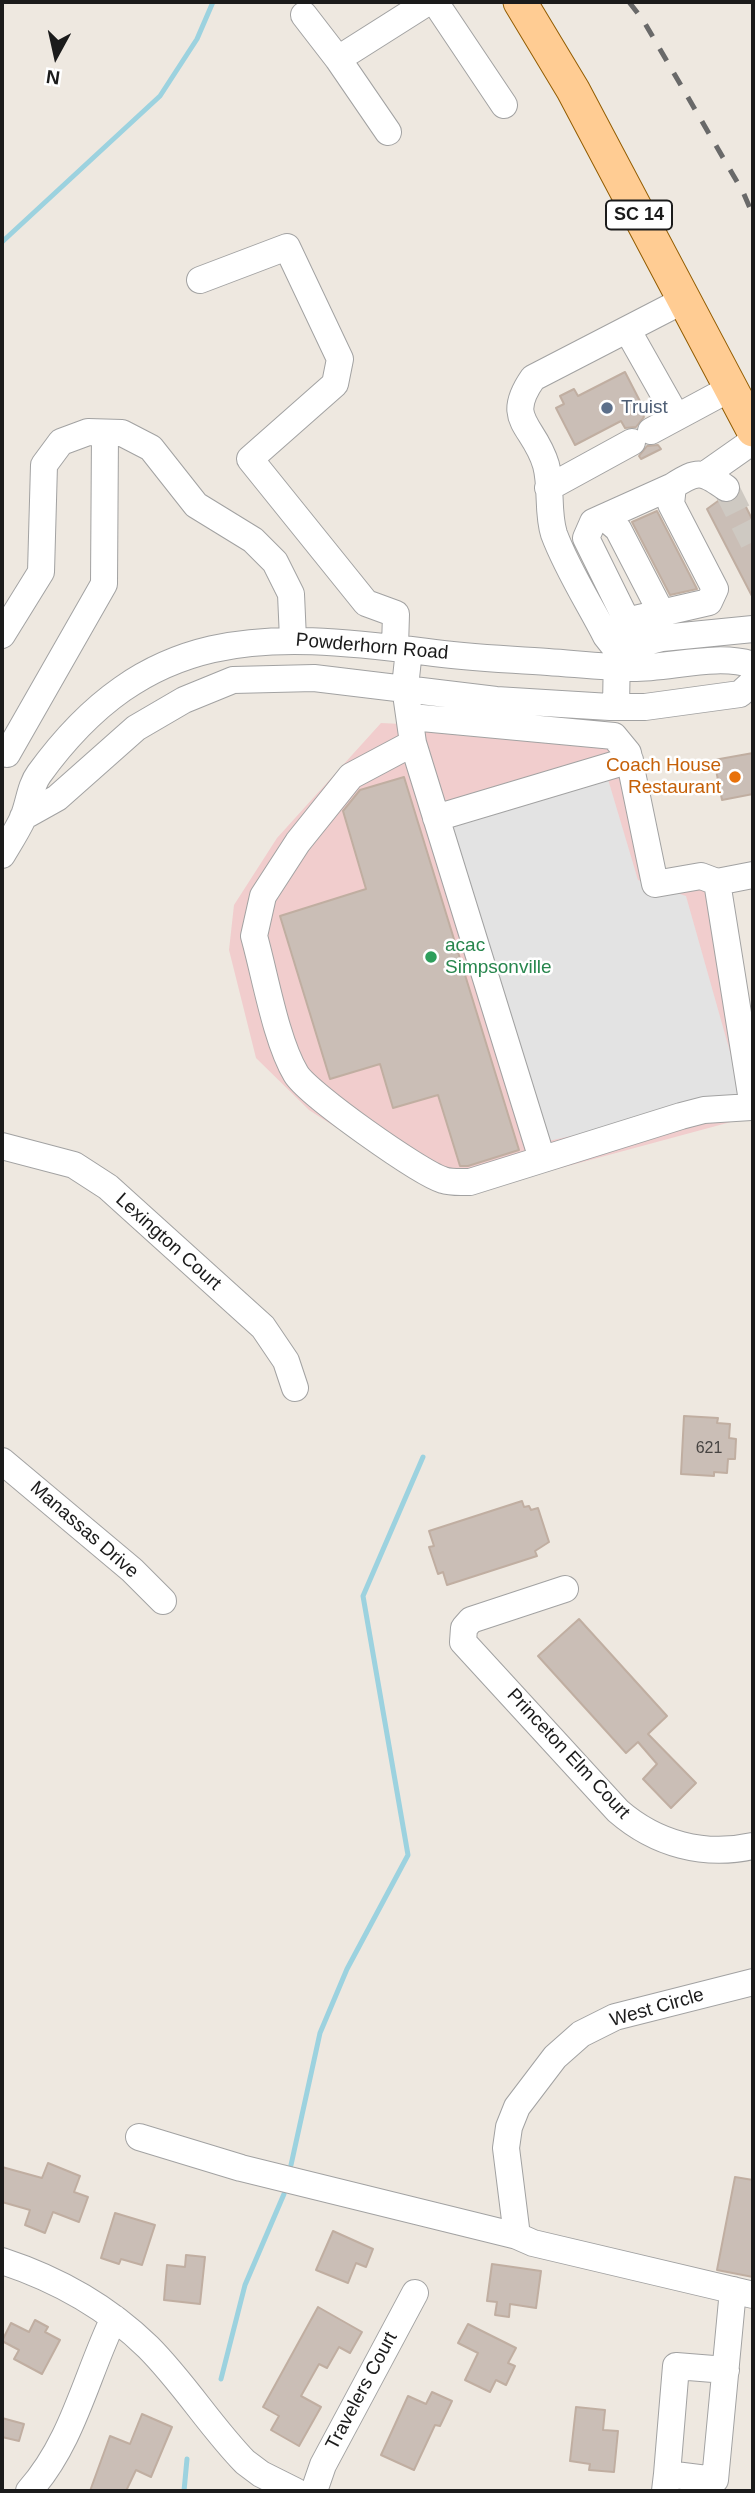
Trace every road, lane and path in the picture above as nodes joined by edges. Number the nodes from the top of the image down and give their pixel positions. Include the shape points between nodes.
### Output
1 (428, 2) edge
2 (435, 2) edge
3 (520, 2) edge
4 (304, 15) dead end
5 (338, 59) junction
6 (504, 105) dead end
7 (388, 132) dead end
8 (200, 280) dead end
9 (684, 300) junction
10 (628, 331) junction
11 (731, 388) junction
12 (676, 416) junction
13 (753, 430) edge
14 (105, 433) junction
15 (753, 441) edge
16 (673, 486) junction
17 (548, 488) junction
18 (604, 517) junction
19 (661, 612) junction
20 (753, 629) edge
21 (2, 635) edge
22 (293, 639) junction
23 (617, 644) junction
24 (402, 648) junction
25 (753, 665) edge
26 (753, 682) edge
27 (405, 687) junction
28 (616, 707) junction
29 (412, 730) junction
30 (4, 748) edge
31 (630, 760) junction
32 (37, 776) junction
33 (23, 817) junction
34 (436, 818) junction
35 (2, 855) edge
36 (753, 875) edge
37 (717, 882) junction
38 (752, 1107) edge
39 (2, 1146) edge
40 (542, 1159) junction
41 (295, 1388) dead end
42 (2, 1461) edge
43 (565, 1589) dead end
44 (163, 1601) dead end
45 (753, 1846) edge
46 (753, 1982) edge
47 (139, 2137) dead end
48 (517, 2236) junction
49 (2, 2261) edge
50 (743, 2292) edge
51 (415, 2293) dead end
52 (114, 2318) junction
53 (726, 2370) junction
54 (666, 2482) edge
55 (29, 2491) edge
56 (295, 2491) edge
57 (314, 2491) edge

1 - 5 street
2 - 6 street
3 - 9 main road, SC 14 via 573,90
4 - 5 street
5 - 7 street
8 - 24 street via 286,247 292,257 340,359 335,384 250,459 366,603 396,614
9 - 10 street
9 - 11 main road, SC 14
10 - 12 street
10 - 17 street via 533,378 519,398 520,417 546,466
11 - 12 street
11 - 13 main road, SC 14
12 - 17 street
14 - 21 street via 88,432 61,442 44,465 41,572
14 - 22 street via 122,433 151,448 196,505 253,540 275,562 291,594
14 - 30 street via 104,584
15 - 16 street via 716,481 690,475
16 - 18 street
16 - 19 street via 671,504 715,589 709,602
17 - 23 street via 554,533
18 - 19 street via 618,529
18 - 23 street via 593,522 586,538
19 - 23 street
20 - 23 street
22 - 24 street, Powderhorn Road
22 - 32 street, Powderhorn Road via 233,643 167,663 105,704
23 - 24 street, Powderhorn Road
23 - 25 street, Powderhorn Road via 696,664 734,659
23 - 28 street
24 - 27 street
26 - 28 street, Powderhorn Road via 740,694
27 - 28 street, Powderhorn Road via 546,704
27 - 29 street
27 - 33 street, Powderhorn Road via 314,678 233,680 184,700 136,728 57,798
29 - 31 street via 614,736 623,743
29 - 34 street
29 - 40 street via 351,776 263,895 254,936 286,1051 303,1083 341,1114 441,1180 470,1182
30 - 32 street via 19,771
31 - 34 street
31 - 37 street via 655,884 701,876
32 - 33 street, Powderhorn Road
33 - 35 street, Powderhorn Road
34 - 40 street
36 - 37 street
37 - 38 street
38 - 40 street via 692,1113
39 - 41 street, Lexington Court via 74,1165 108,1187 263,1327 286,1361
42 - 44 street, Manassas Drive
43 - 45 street, Princeton Elm Court via 471,1620 463,1642 637,1828 702,1850
46 - 48 street, West Circle via 615,2017 582,2034 555,2057 517,2107 509,2127 506,2148
47 - 48 street via 241,2168
48 - 50 street
49 - 52 street via 57,2281
50 - 53 street
51 - 57 street, Travelers Court via 323,2465
52 - 55 street via 69,2429
52 - 56 street via 148,2347 245,2462
53 - 54 street via 715,2480
53 - 54 street via 676,2366

